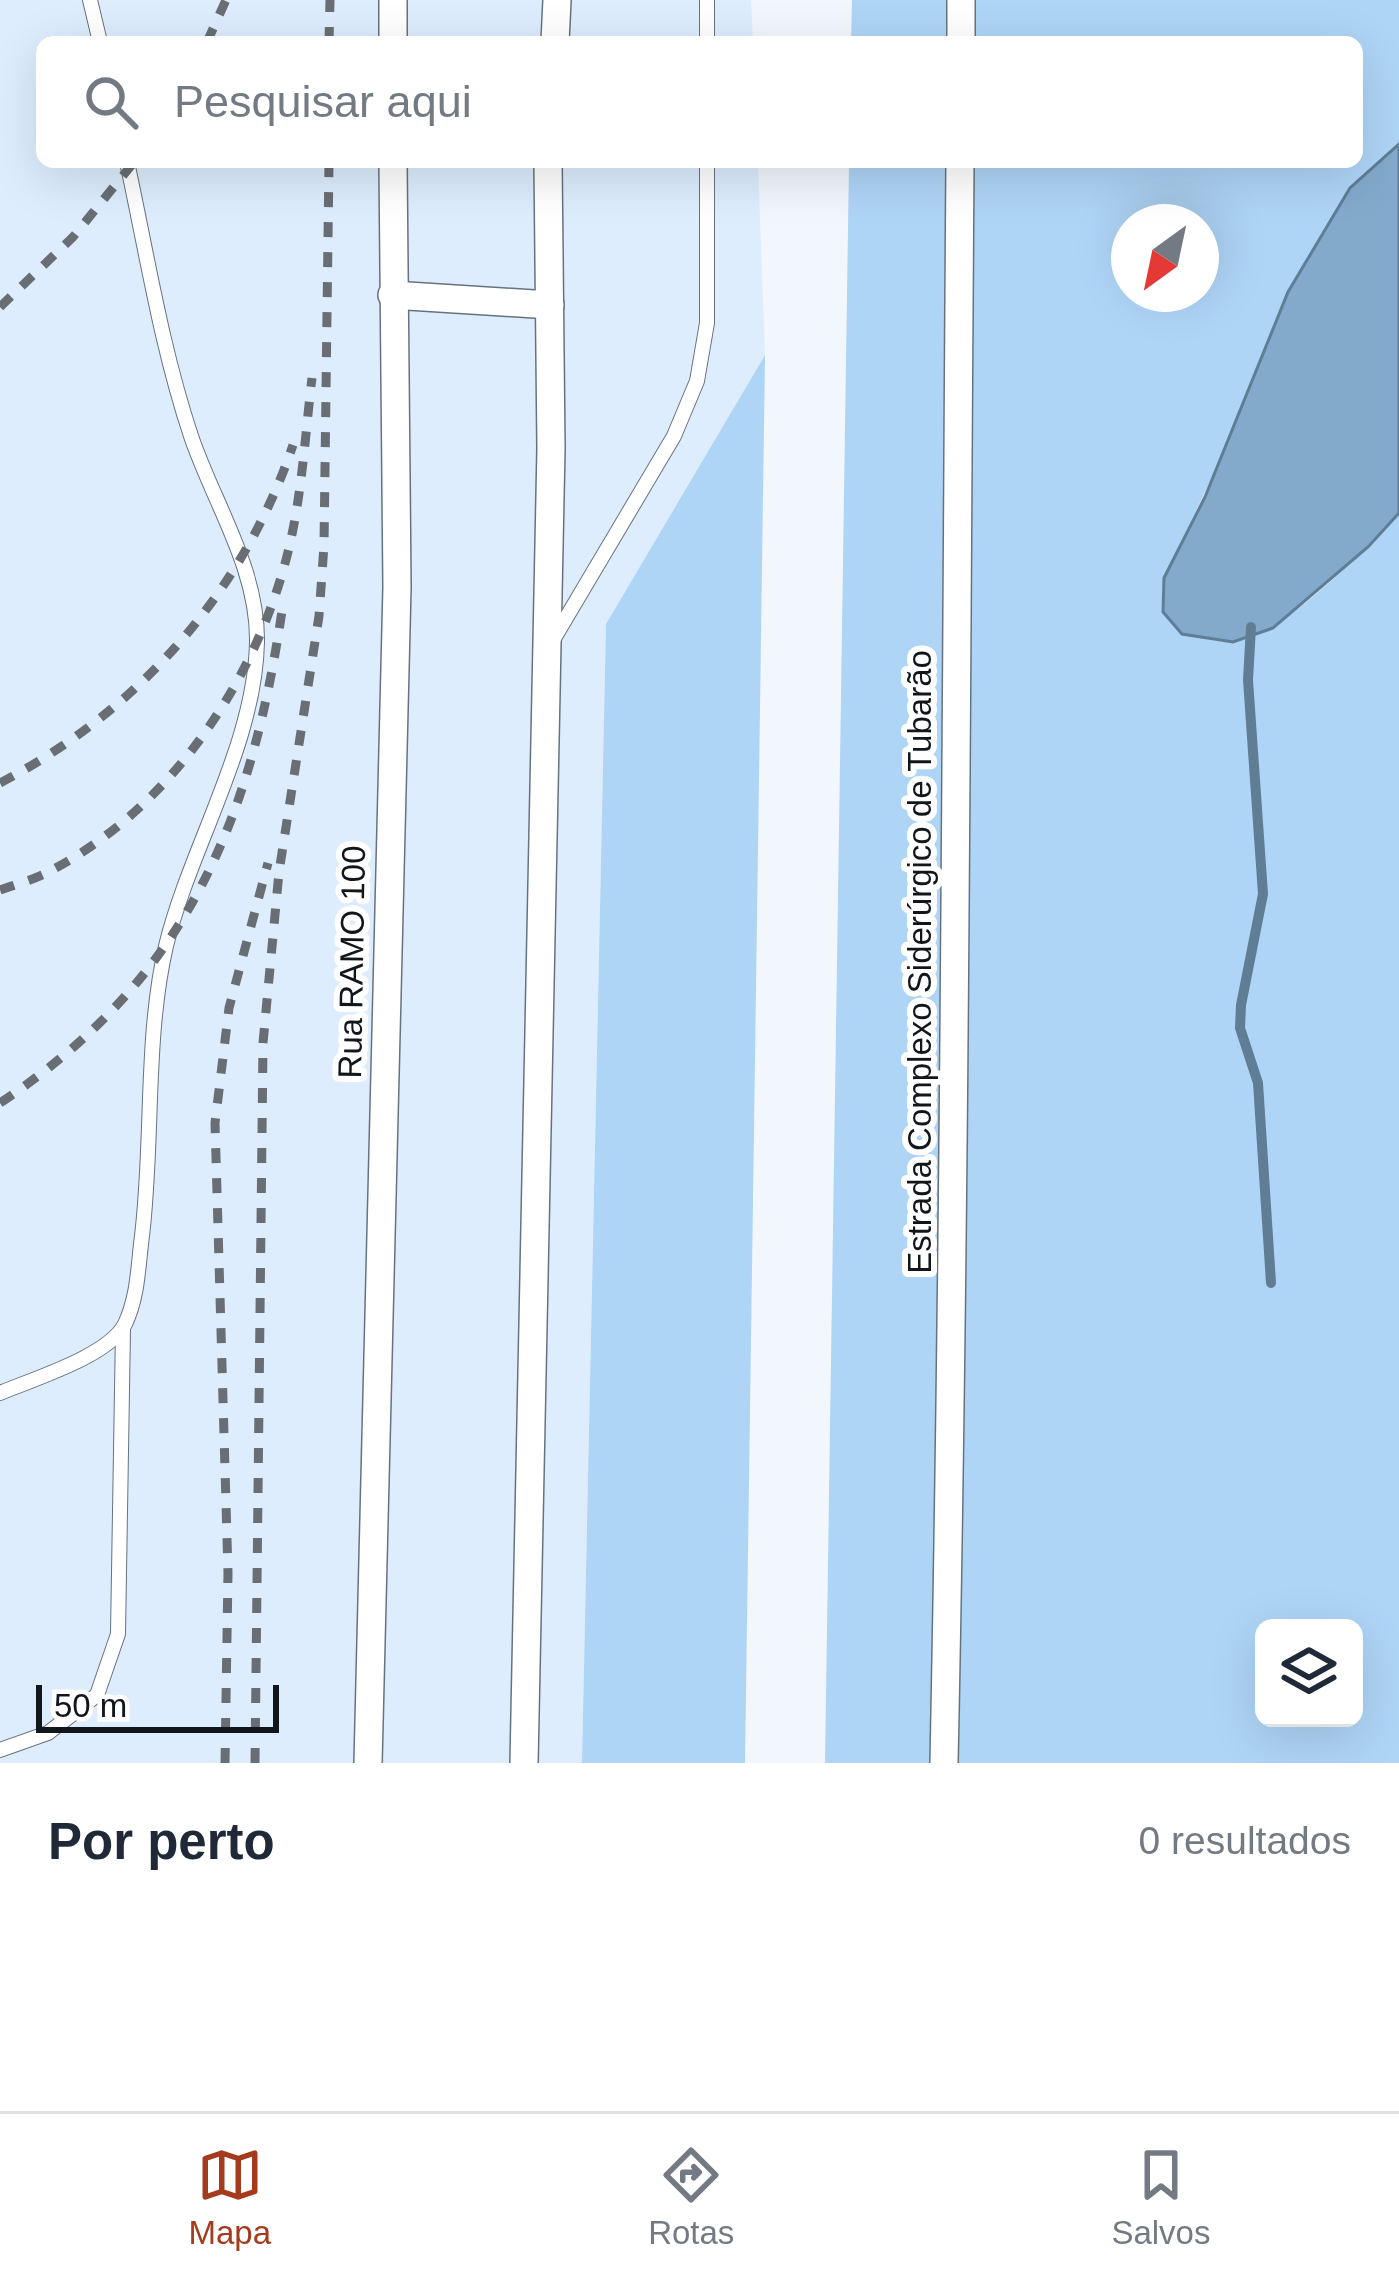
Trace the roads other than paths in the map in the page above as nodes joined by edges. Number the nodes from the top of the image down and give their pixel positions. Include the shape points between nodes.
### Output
1 (90, 0) edge
2 (393, 0) edge
3 (557, 0) edge
4 (707, 0) edge
5 (962, 0) edge
6 (99, 36) edge
7 (393, 36) edge
8 (555, 36) edge
9 (707, 36) edge
10 (961, 36) edge
11 (128, 168) edge
12 (393, 168) edge
13 (548, 168) edge
14 (707, 168) edge
15 (960, 168) edge
16 (392, 296) junction
17 (550, 305) junction
18 (548, 649) junction
19 (123, 1329) junction
20 (0, 1393) edge
21 (0, 1750) edge
22 (368, 1763) edge
23 (524, 1763) edge
24 (944, 1763) edge

1 - 6 lane
2 - 7 street
3 - 8 street
4 - 9 lane
5 - 10 street
11 - 19 lane via 160,330 192,439 234,533 257,643 248,704 166,946 145,1218
12 - 16 street, Rua RAMO 100
13 - 17 street
14 - 18 lane via 707,323 697,381 674,436
15 - 24 street, Estrada Complexo Siderúrgico de Tubarão
16 - 17 street
16 - 22 street, Rua RAMO 100 via 397,587
17 - 18 street
18 - 23 street
19 - 20 lane via 97,1351
19 - 21 lane via 118,1634 97,1695 48,1732

